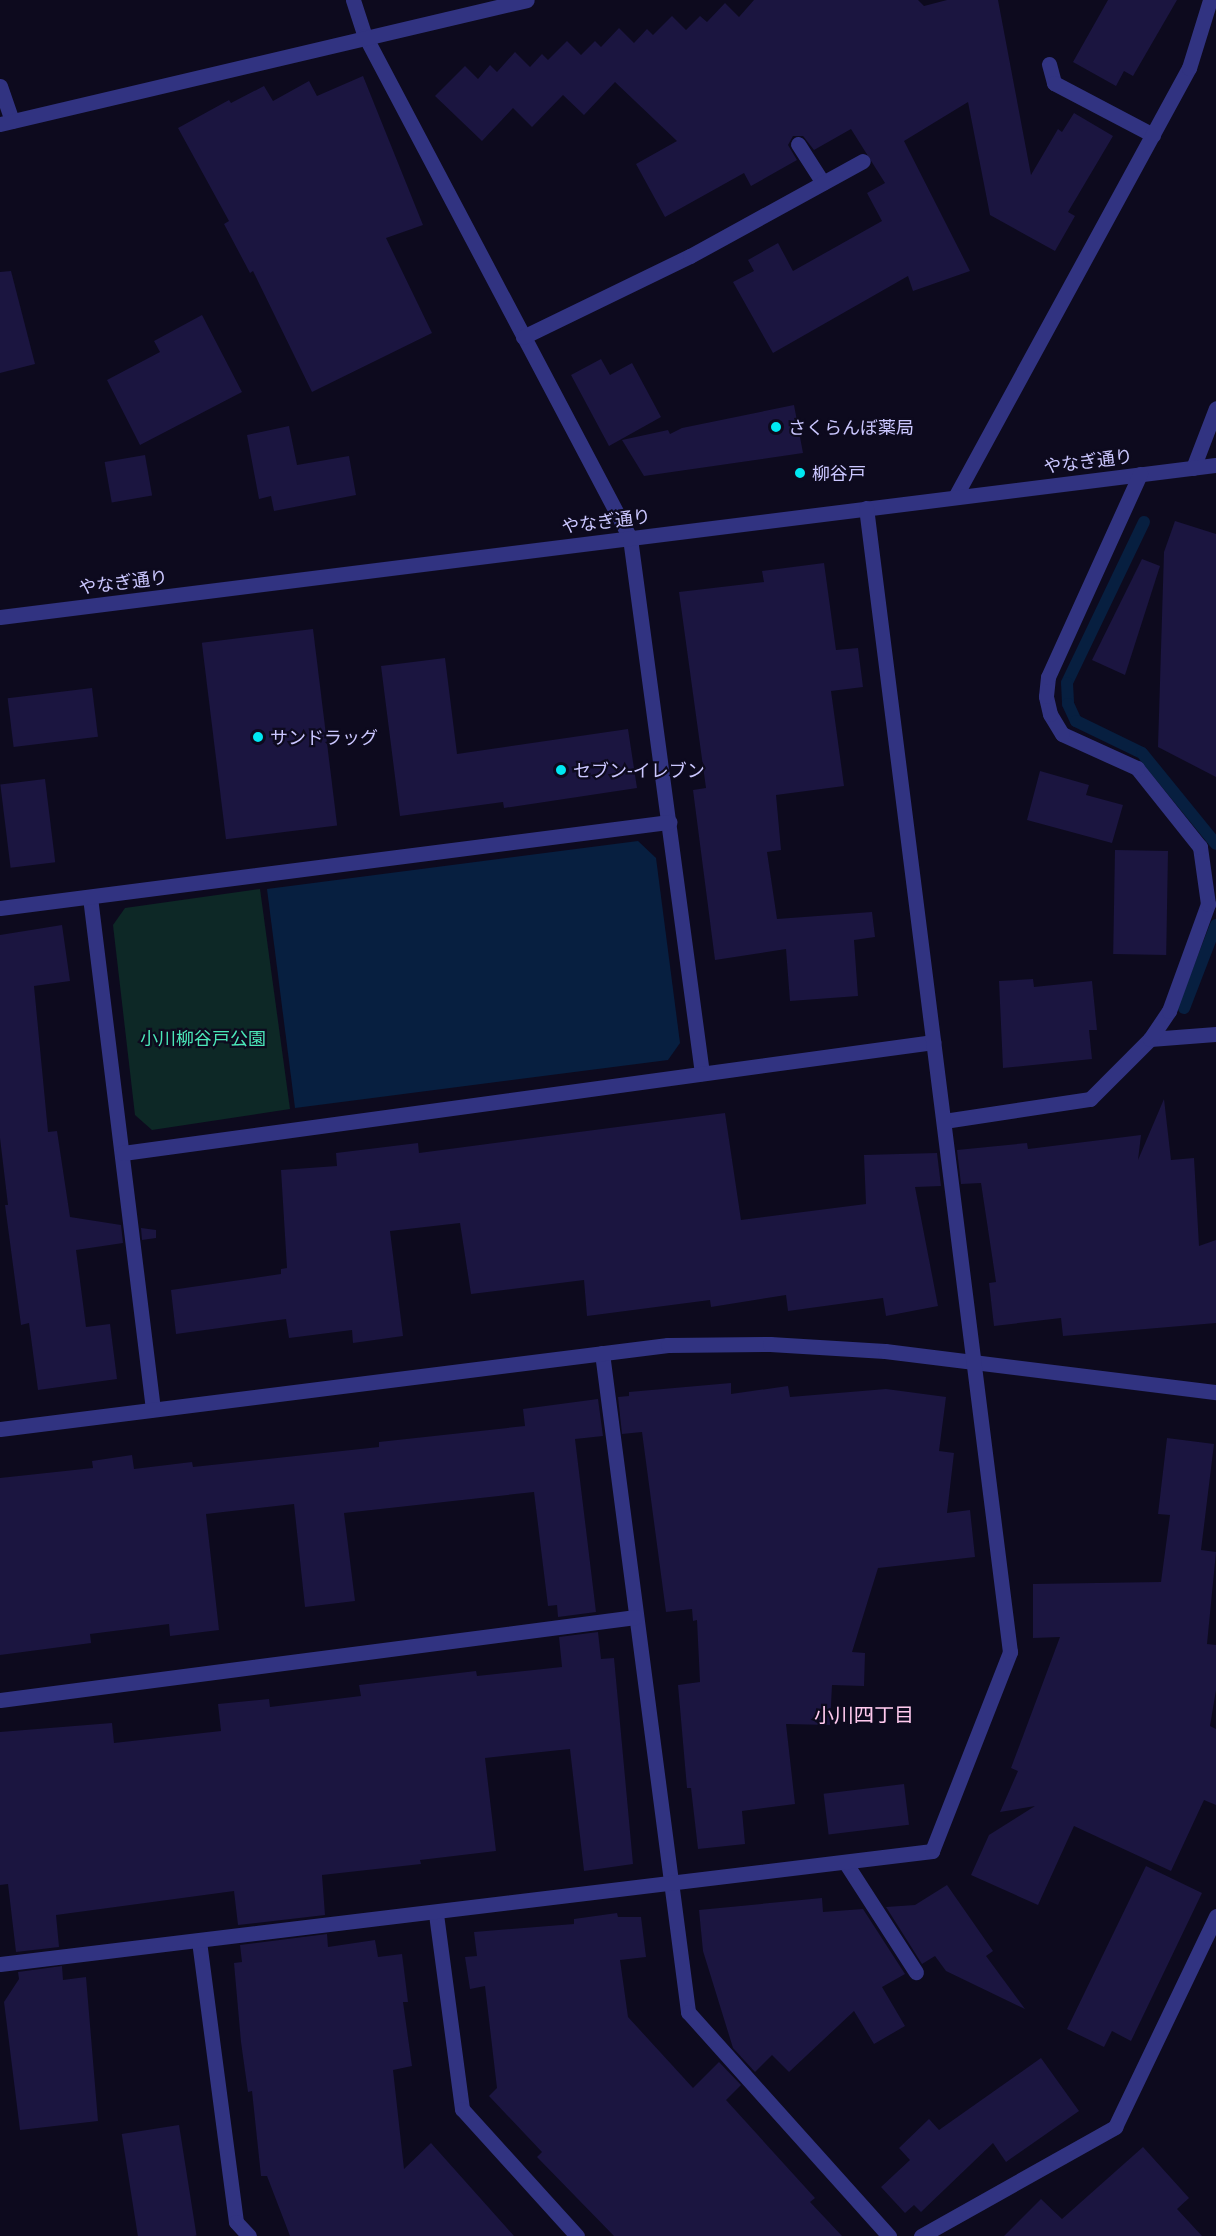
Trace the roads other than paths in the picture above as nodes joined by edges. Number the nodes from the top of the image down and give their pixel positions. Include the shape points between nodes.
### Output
1 (353, 0) edge
2 (527, 0) edge
3 (1210, 0) edge
4 (365, 36) junction
5 (1049, 64) dead end
6 (0, 86) edge
7 (6, 123) edge
8 (1153, 135) junction
9 (798, 144) dead end
10 (863, 161) dead end
11 (822, 183) junction
12 (523, 337) junction
13 (1216, 408) edge
14 (1216, 465) edge
15 (1193, 468) junction
16 (1140, 474) junction
17 (955, 497) junction
18 (866, 508) junction
19 (630, 538) junction
20 (0, 617) edge
21 (669, 822) junction
22 (90, 897) junction
23 (0, 908) edge
24 (1216, 1034) edge
25 (1150, 1039) junction
26 (933, 1042) junction
27 (702, 1073) junction
28 (944, 1121) junction
29 (123, 1153) junction
30 (602, 1353) junction
31 (974, 1363) junction
32 (1216, 1392) edge
33 (153, 1409) junction
34 (0, 1429) edge
35 (636, 1617) junction
36 (0, 1700) edge
37 (845, 1862) junction
38 (671, 1882) junction
39 (436, 1914) junction
40 (1216, 1916) edge
41 (199, 1941) junction
42 (0, 1964) edge
43 (916, 1972) dead end
44 (249, 2236) edge
45 (577, 2236) edge
46 (889, 2236) edge
47 (921, 2236) edge

1 - 4 street
2 - 4 street
3 - 8 street via 1189,68
4 - 7 street
4 - 12 street
5 - 8 street via 1054,83
6 - 7 street
8 - 17 street
9 - 11 street
10 - 11 street
11 - 12 street via 690,256
12 - 19 street
13 - 15 street
14 - 15 street, やなぎ通り
15 - 16 street, やなぎ通り
16 - 17 street, やなぎ通り
16 - 25 street via 1048,677 1046,696 1050,714 1062,734 1137,768 1200,847 1208,904 1169,1011
17 - 18 street, やなぎ通り
18 - 19 street, やなぎ通り
18 - 26 street
19 - 20 street, やなぎ通り
19 - 21 street
21 - 22 street
21 - 27 street
22 - 23 street
22 - 29 street
24 - 25 street
25 - 28 street via 1090,1099
26 - 27 street
26 - 28 street
27 - 29 street
28 - 31 street
29 - 33 street
30 - 31 street via 668,1345 770,1344 885,1351
30 - 33 street
30 - 35 street
31 - 32 street
31 - 37 street via 1010,1652 932,1851
33 - 34 street
35 - 36 street
35 - 38 street
37 - 38 street
37 - 43 street
38 - 39 street
38 - 46 street via 688,2012
39 - 41 street
39 - 45 street via 462,2109
40 - 47 street via 1115,2127
41 - 42 street
41 - 44 street via 236,2222

